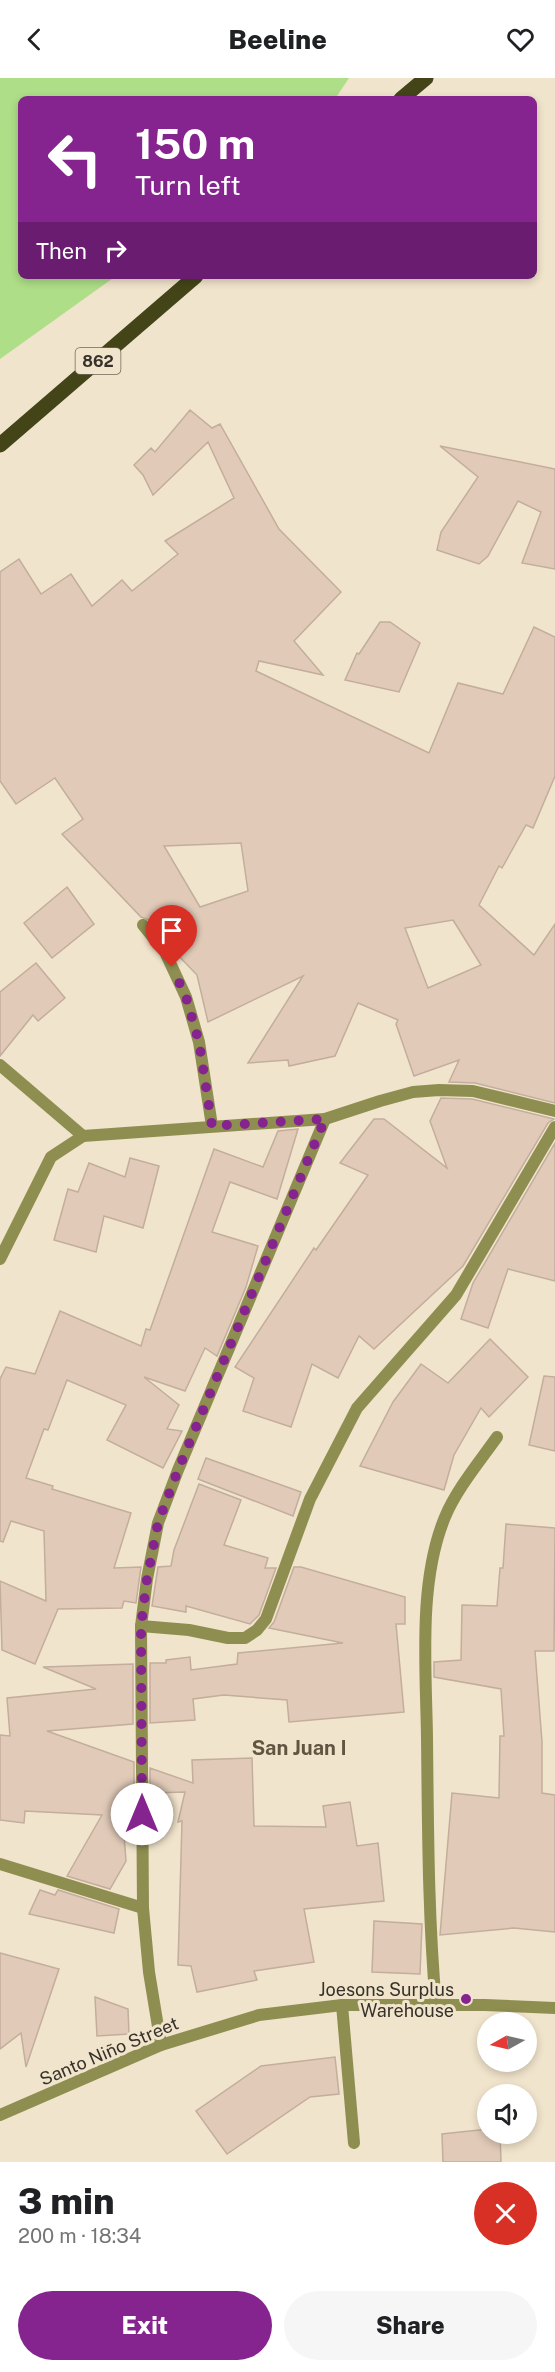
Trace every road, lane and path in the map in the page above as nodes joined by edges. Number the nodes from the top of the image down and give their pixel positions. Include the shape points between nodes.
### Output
1 (426, 78) edge
2 (405, 96) edge
3 (193, 279) edge
4 (0, 445) edge
5 (143, 926) dead end
6 (0, 1065) edge
7 (555, 1112) edge
8 (325, 1119) junction
9 (212, 1126) junction
10 (555, 1127) edge
11 (83, 1136) junction
12 (0, 1259) edge
13 (497, 1437) dead end
14 (141, 1626) junction
15 (0, 1864) edge
16 (143, 1908) junction
17 (342, 2005) junction
18 (436, 2005) junction
19 (555, 2008) edge
20 (161, 2045) junction
21 (0, 2115) edge
22 (354, 2143) dead end

1 - 2 main road
3 - 4 main road, 862
5 - 9 street via 165,952 186,997 199,1042
6 - 11 street
7 - 8 street via 473,1091 439,1090 413,1092
8 - 9 street
8 - 14 street via 158,1523
9 - 11 street
10 - 14 street via 456,1295 357,1407 310,1499 266,1619 258,1630 245,1638 228,1638
11 - 12 street via 51,1157
13 - 18 street via 445,1515 435,1548 427,1602 428,1846
14 - 16 street
15 - 16 street
16 - 20 street
17 - 18 street, Santo Niño Street
17 - 20 street, Santo Niño Street via 259,2015
17 - 22 street
18 - 19 street, Santo Niño Street
20 - 21 street, Santo Niño Street

